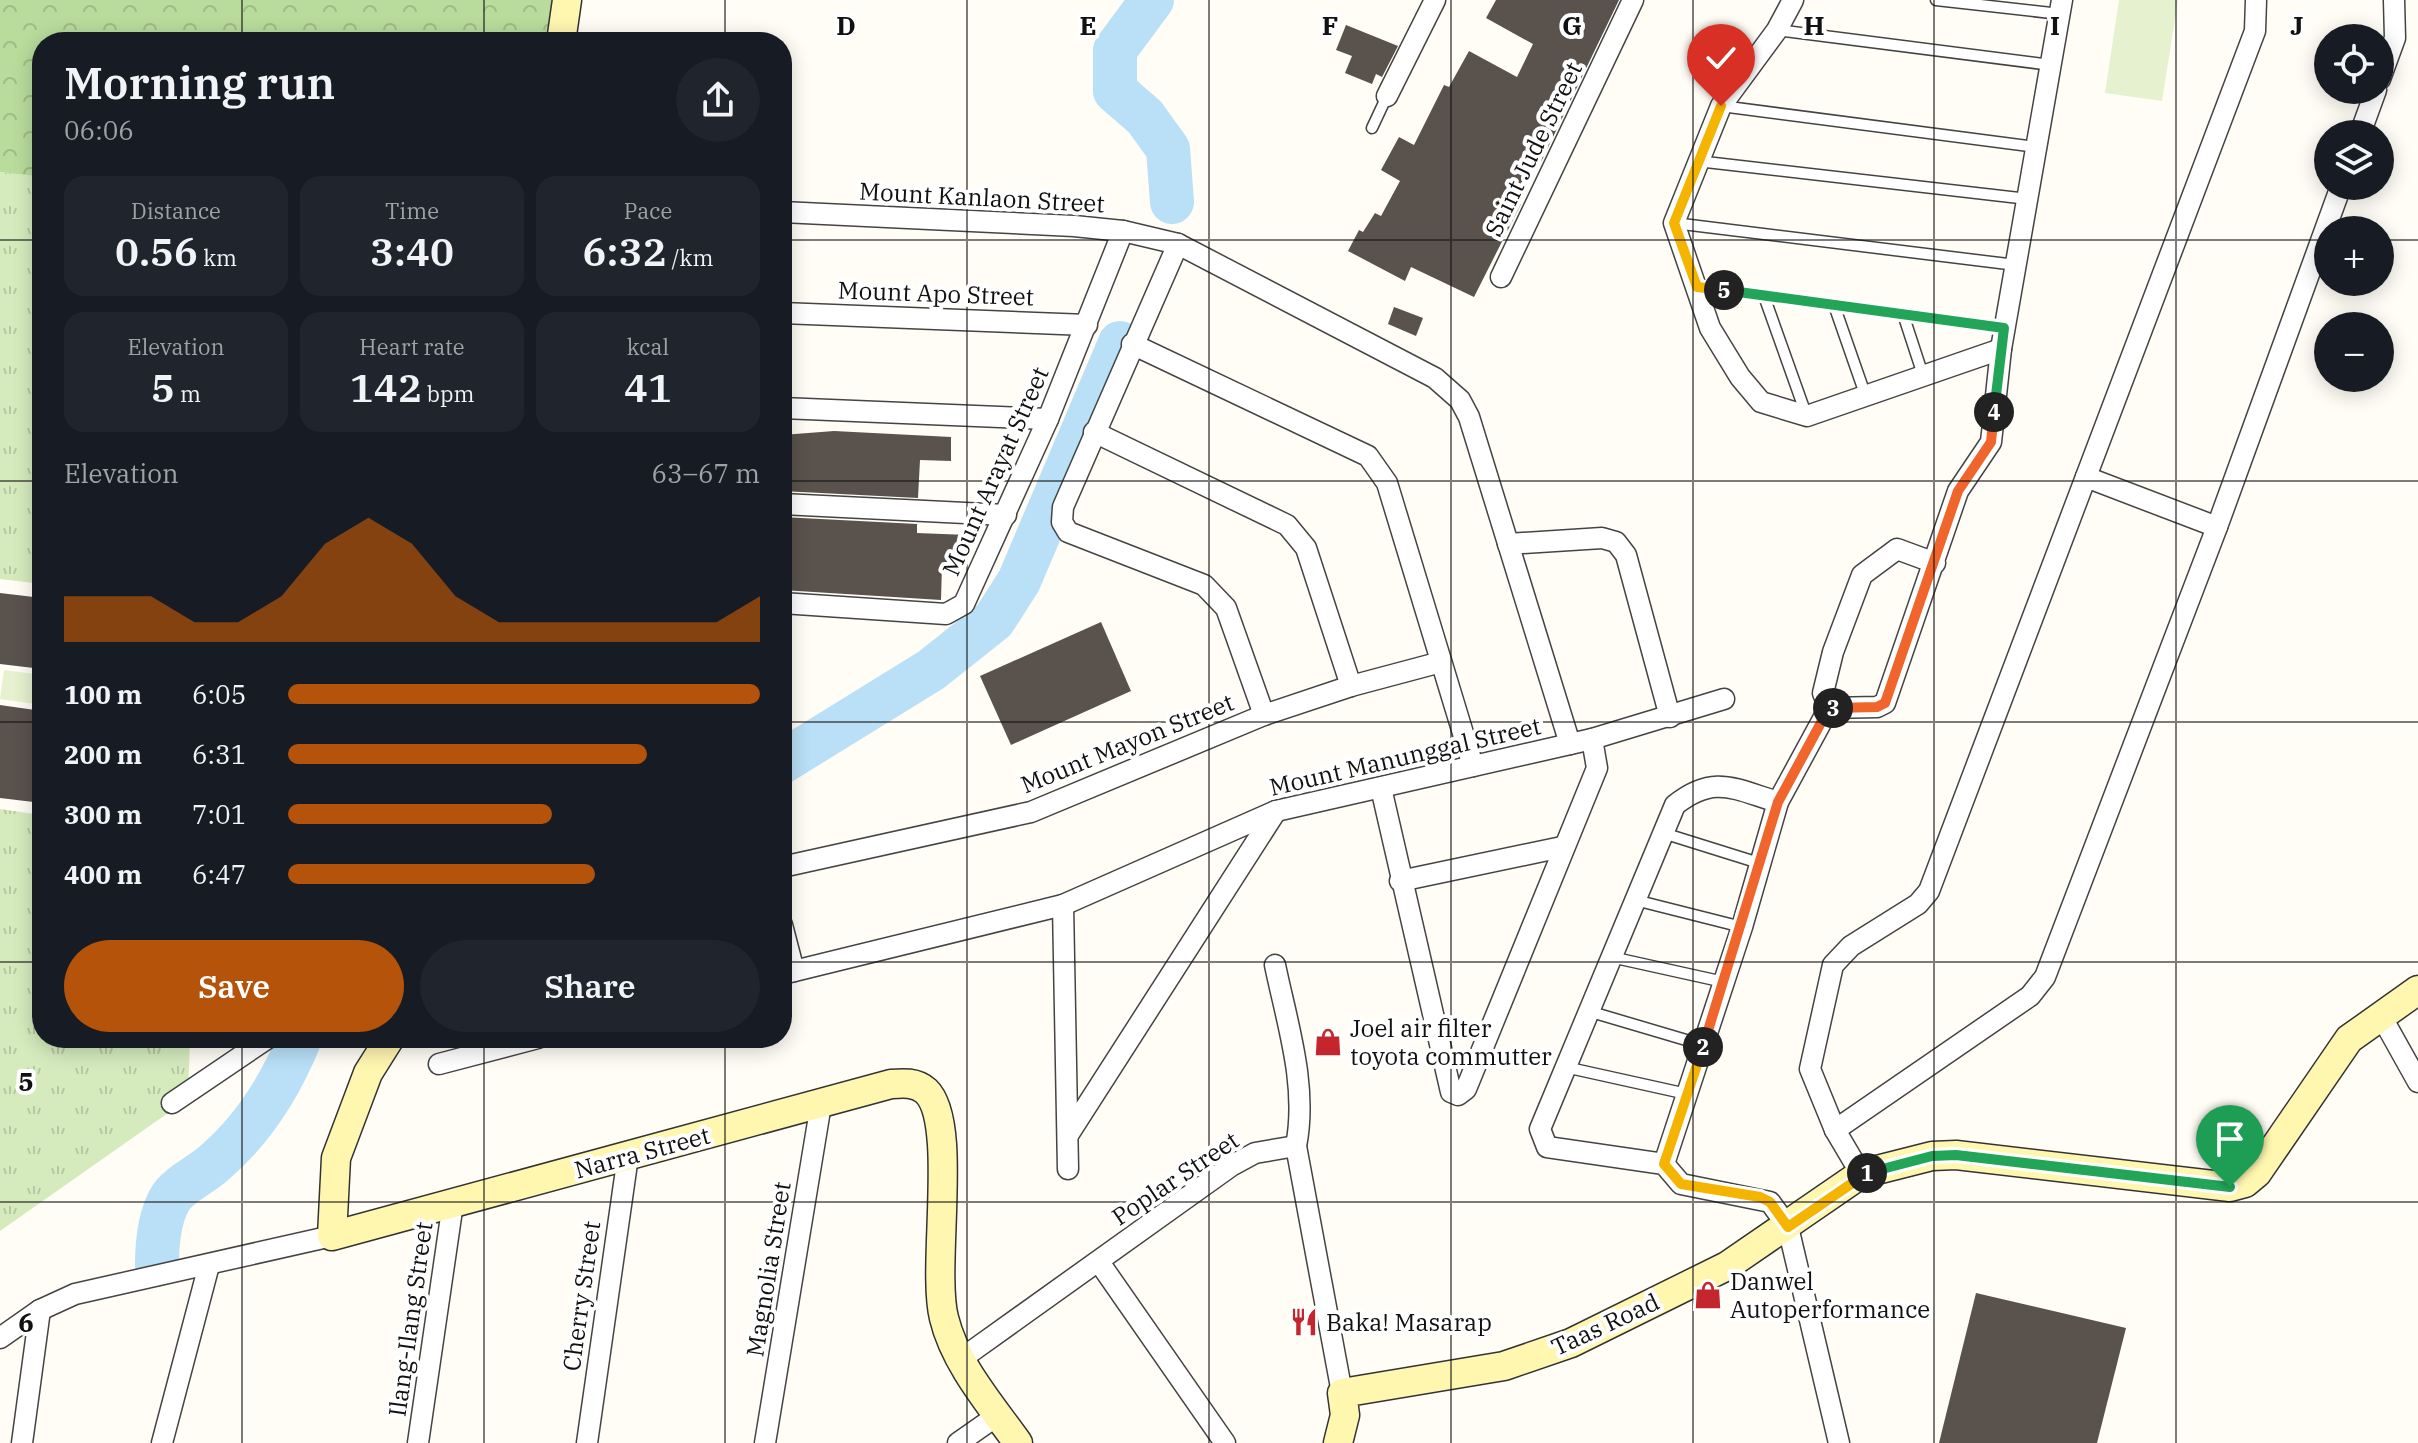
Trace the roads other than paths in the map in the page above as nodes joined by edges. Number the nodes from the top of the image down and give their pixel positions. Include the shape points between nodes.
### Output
1 (567, 0) edge
2 (1435, 0) edge
3 (1633, 0) edge
4 (1793, 0) edge
5 (1936, 0) edge
6 (2256, 0) edge
7 (2394, 0) edge
8 (2061, 7) edge
9 (1777, 30) junction
10 (562, 32) edge
11 (2394, 41) edge
12 (2051, 65) junction
13 (1387, 96) joint
14 (1721, 106) junction
15 (1372, 128) dead end
16 (2036, 147) junction
17 (1697, 161) junction
18 (2028, 199) junction
19 (2336, 200) edge
20 (792, 213) edge
21 (1674, 223) junction
22 (1123, 231) junction
23 (1178, 244) junction
24 (2016, 265) junction
25 (1501, 277) dead end
26 (1697, 287) junction
27 (1764, 296) junction
28 (1834, 305) junction
29 (792, 313) edge
30 (1903, 314) junction
31 (1087, 325) junction
32 (2002, 339) junction
33 (1132, 344) junction
34 (1923, 375) junction
35 (1865, 394) junction
36 (792, 408) edge
37 (1807, 416) junction
38 (1048, 419) junction
39 (1094, 432) junction
40 (2086, 477) junction
41 (792, 504) edge
42 (1006, 515) junction
43 (2217, 527) junction
44 (1508, 544) junction
45 (1935, 563) junction
46 (792, 604) edge
47 (1441, 662) junction
48 (1351, 686) junction
49 (1724, 699) dead end
50 (1829, 708) junction
51 (1264, 715) junction
52 (1670, 717) junction
53 (1592, 739) junction
54 (1570, 744) junction
55 (1473, 766) junction
56 (1381, 788) junction
57 (1778, 802) junction
58 (1276, 811) junction
59 (1663, 833) junction
60 (1562, 847) junction
61 (1759, 863) junction
62 (792, 865) edge
63 (1400, 881) junction
64 (1635, 900) junction
65 (1063, 905) junction
66 (1742, 927) junction
67 (1611, 957) junction
68 (1275, 965) dead end
69 (792, 971) edge
70 (1724, 982) junction
71 (2418, 990) edge
72 (1588, 1011) junction
73 (2380, 1014) junction
74 (1703, 1045) junction
75 (253, 1048) edge
76 (384, 1048) edge
77 (500, 1048) edge
78 (439, 1064) dead end
79 (1565, 1067) junction
80 (2418, 1082) edge
81 (1687, 1094) junction
82 (172, 1103) dead end
83 (821, 1104) junction
84 (1835, 1130) junction
85 (1068, 1135) junction
86 (1296, 1146) junction
87 (628, 1156) junction
88 (1664, 1164) junction
89 (1068, 1169) dead end
90 (1861, 1174) junction
91 (453, 1203) junction
92 (1788, 1227) junction
93 (332, 1236) junction
94 (1099, 1262) junction
95 (209, 1265) junction
96 (40, 1310) junction
97 (0, 1338) edge
98 (961, 1359) junction
99 (1342, 1393) junction
100 (998, 1415) junction
101 (22, 1443) edge
102 (162, 1443) edge
103 (418, 1443) edge
104 (587, 1443) edge
105 (765, 1443) edge
106 (958, 1443) edge
107 (1018, 1443) edge
108 (1225, 1443) edge
109 (1338, 1443) edge
110 (1839, 1443) edge

1 - 10 street
2 - 13 street
3 - 25 street, Saint Jude Street
4 - 9 street
5 - 8 lane
6 - 40 street via 2255,31
7 - 11 street
8 - 12 street
9 - 12 lane
9 - 14 street
12 - 16 street
13 - 15 lane
14 - 16 lane
14 - 17 street
16 - 18 street
17 - 18 lane
17 - 21 street
18 - 24 street
19 - 43 street
20 - 22 street, Mount Kanlaon Street
21 - 24 lane
21 - 26 street
22 - 23 street, Mount Kanlaon Street
22 - 31 street, Mount Arayat Street
23 - 33 street
23 - 44 street, Mount Kanlaon Street via 1435,378 1452,393 1469,417
24 - 32 street
26 - 27 lane
26 - 37 street via 1710,328 1761,402
27 - 28 lane
27 - 37 lane
28 - 30 lane
28 - 35 lane
29 - 31 street, Mount Apo Street
30 - 32 lane
30 - 34 lane
31 - 38 street, Mount Arayat Street
32 - 34 street
32 - 45 street via 1991,442 1958,491
33 - 39 street
33 - 47 street via 1368,456 1387,483
34 - 35 street
35 - 37 street
36 - 38 street
38 - 42 street, Mount Arayat Street
39 - 48 street via 1287,525 1306,548
39 - 51 street via 1063,507 1068,532 1204,585 1226,608
40 - 43 street
40 - 84 street via 1929,891 1918,904 1851,946 1833,965 1810,1069
41 - 42 street
42 - 46 street, Mount Arayat Street via 956,611
43 - 84 street via 2045,977 2030,996
44 - 52 street via 1602,538 1616,542 1626,555
44 - 54 street, Mount Kanlaon Street
45 - 50 street via 1885,703
45 - 50 street via 1897,549 1862,575 1833,652 1823,693
47 - 48 street, Mount Mayon Street
47 - 55 street
48 - 51 street, Mount Mayon Street
49 - 52 street, Mount Manunggal Street
50 - 57 street
51 - 62 street, Mount Mayon Street via 1031,812
52 - 53 street, Mount Manunggal Street
53 - 54 street, Mount Manunggal Street
53 - 60 street via 1597,768
54 - 55 street, Mount Manunggal Street
55 - 56 street, Mount Manunggal Street
56 - 58 street, Mount Manunggal Street
56 - 63 street
57 - 59 street via 1716,784 1694,790 1675,805
57 - 61 street
58 - 65 street, Mount Manunggal Street
58 - 85 street
59 - 61 lane
59 - 64 street
60 - 63 street
60 - 63 street via 1466,1089 1458,1095 1451,1092
61 - 66 street
64 - 66 lane
64 - 67 street
65 - 69 street, Mount Manunggal Street
65 - 85 street
66 - 70 street
67 - 70 lane
67 - 72 street
68 - 86 street via 1301,1108
70 - 74 street
71 - 73 street, Taas Road
72 - 74 lane
72 - 79 street
73 - 80 street
73 - 90 street, Taas Road via 2349,1039 2245,1183 2230,1187 1956,1155
74 - 81 street
75 - 82 street
76 - 93 street via 368,1073 336,1158
77 - 78 street
79 - 81 lane
79 - 88 street via 1540,1129 1547,1147
81 - 88 street
83 - 87 street, Narra Street
83 - 98 street, Narra Street via 909,1083 925,1090 935,1103 942,1122 939,1283 949,1339
83 - 105 street, Magnolia Street
84 - 90 street
85 - 89 street
86 - 94 street, Poplar Street via 1255,1153 1231,1166
86 - 99 street
87 - 91 street, Narra Street
87 - 104 street, Cherry Street
88 - 92 street via 1681,1184 1770,1202
90 - 92 street, Taas Road
91 - 93 street, Narra Street
91 - 103 street, Ilang-Ilang Street
92 - 99 street, Taas Road via 1727,1266 1571,1343 1504,1366
92 - 110 street
93 - 95 street, Narra Street
94 - 98 street, Poplar Street
94 - 108 street
95 - 96 street, Narra Street via 115,1283
95 - 102 street
96 - 97 street, Narra Street
96 - 101 street
98 - 100 street, Narra Street
99 - 109 street via 1345,1415
100 - 106 street
100 - 107 street, Narra Street

